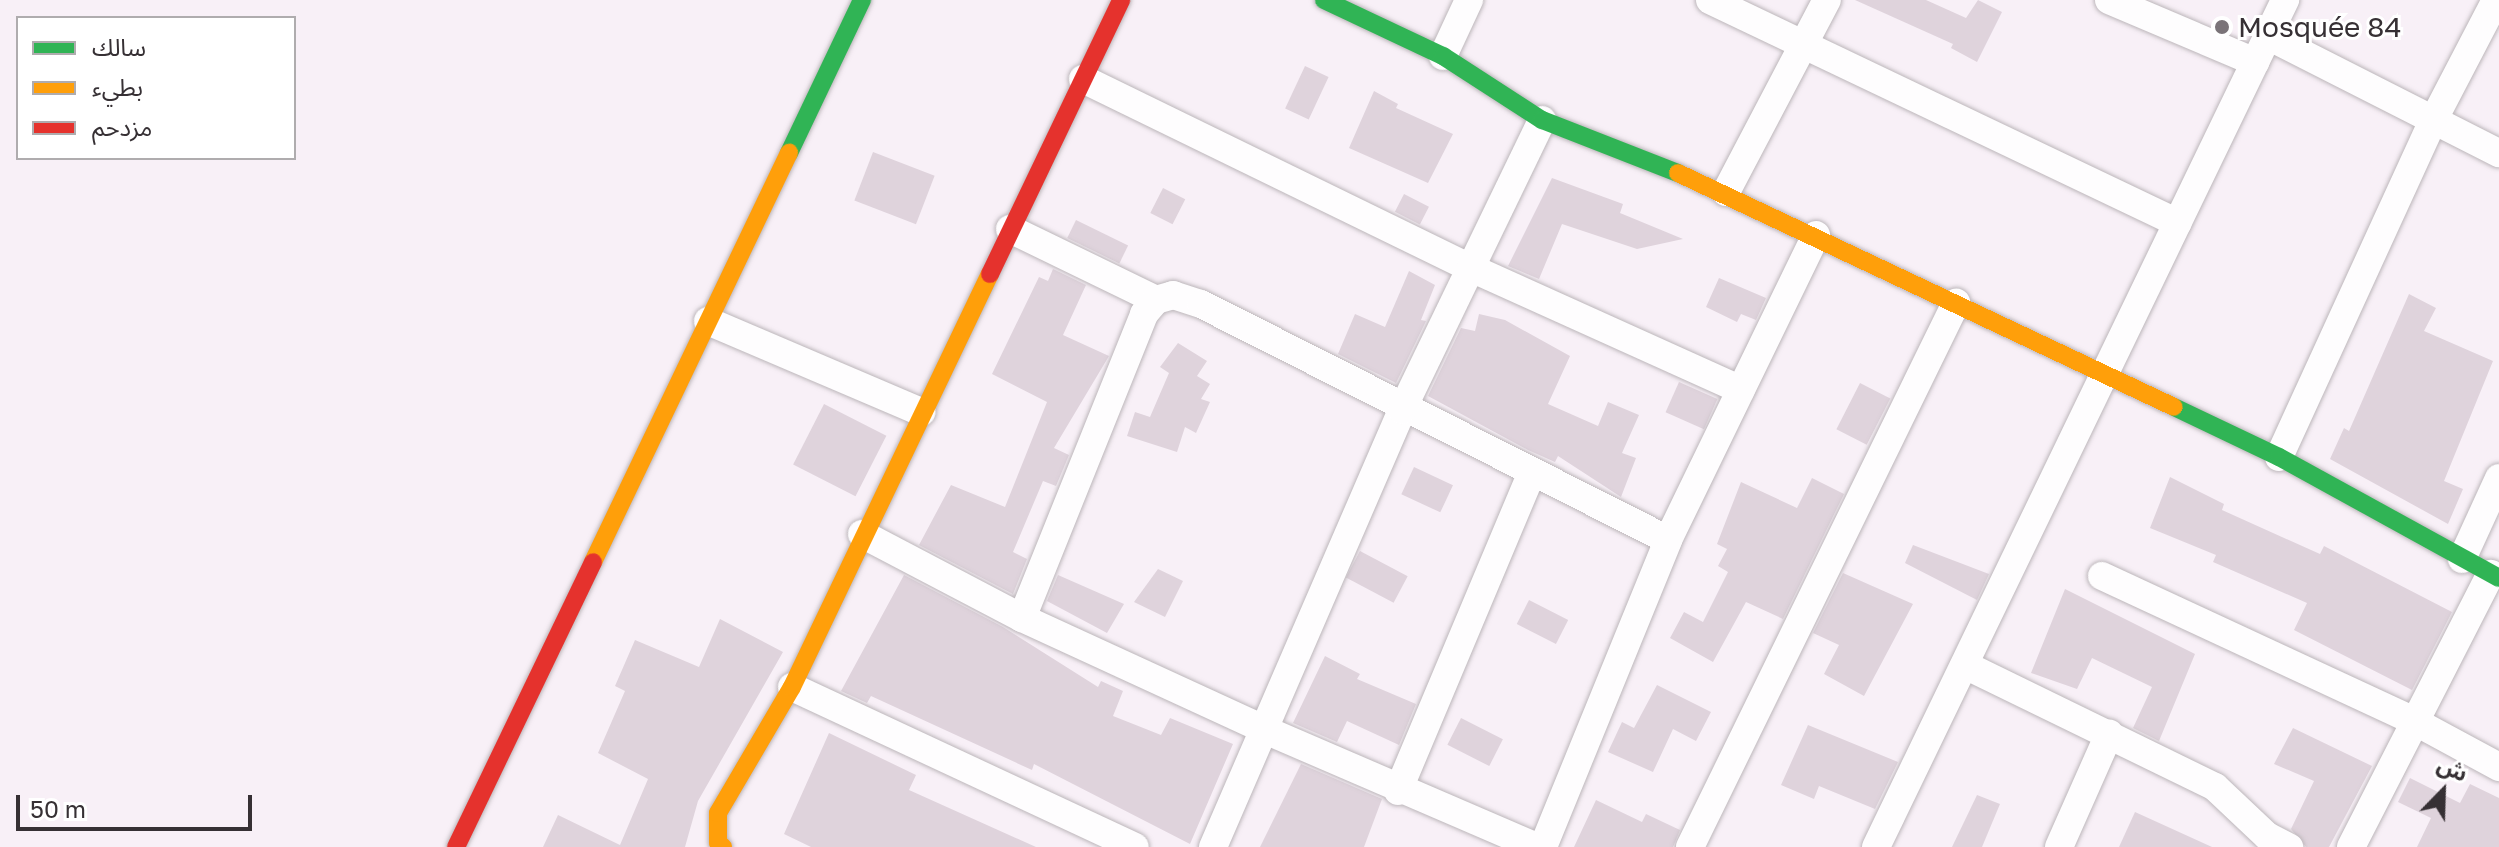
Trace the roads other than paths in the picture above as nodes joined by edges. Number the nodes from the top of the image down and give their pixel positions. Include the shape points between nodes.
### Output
1 (862, 0) edge
2 (1121, 0) edge
3 (1324, 0) edge
4 (1469, 0) edge
5 (1710, 0) edge
6 (1827, 0) edge
7 (2109, 0) edge
8 (2285, 0) edge
9 (2496, 0) edge
10 (2268, 36) junction
11 (1804, 45) junction
12 (1443, 56) junction
13 (2255, 62) junction
14 (1083, 79) junction
15 (2435, 117) junction
16 (1542, 120) junction
17 (2499, 153) edge
18 (1726, 192) junction
19 (2178, 223) junction
20 (1010, 229) junction
21 (1816, 235) junction
22 (1471, 268) junction
23 (1156, 300) junction
24 (1956, 303) junction
25 (708, 321) junction
26 (2105, 374) junction
27 (1741, 390) junction
28 (1402, 410) junction
29 (921, 412) junction
30 (2279, 457) junction
31 (1532, 472) junction
32 (2499, 478) edge
33 (862, 534) junction
34 (1668, 540) junction
35 (2462, 559) junction
36 (2102, 576) dead end
37 (2495, 576) edge
38 (1022, 618) junction
39 (1965, 665) junction
40 (792, 687) junction
41 (2414, 721) junction
42 (1265, 730) junction
43 (2109, 734) junction
44 (2499, 767) edge
45 (1398, 791) junction
46 (456, 847) edge
47 (723, 847) edge
48 (1135, 847) edge
49 (1213, 847) edge
50 (1540, 847) edge
51 (1690, 847) edge
52 (1876, 847) edge
53 (2059, 847) edge
54 (2289, 847) edge
55 (2351, 847) edge

1 - 25 street
2 - 14 street
3 - 12 street
4 - 12 street
5 - 11 street
6 - 11 street
7 - 13 street
8 - 10 street
9 - 15 street
10 - 13 street
10 - 15 street
11 - 18 street
11 - 19 street
12 - 16 street
13 - 19 street
14 - 20 street
14 - 22 street
15 - 17 street
15 - 30 street
16 - 18 street
16 - 22 street
18 - 21 street
19 - 26 street
20 - 23 street
20 - 29 street
21 - 24 street
21 - 27 street
22 - 27 street
22 - 28 street
23 - 28 street via 1173,295 1201,304
23 - 38 street via 1144,314
24 - 26 street
24 - 51 street
25 - 29 street
25 - 46 street
26 - 30 street
26 - 39 street
27 - 34 street
28 - 31 street
28 - 42 street
29 - 33 street
30 - 35 street
31 - 34 street
31 - 45 street
32 - 35 street
33 - 38 street
33 - 40 street
34 - 50 street
35 - 37 street
36 - 41 street
37 - 41 street
38 - 42 street
39 - 43 street
39 - 52 street
40 - 47 street via 718,813 718,843
40 - 48 street
41 - 44 street
41 - 55 street
42 - 45 street
42 - 49 street
43 - 53 street
43 - 54 street via 2215,787 2267,836
45 - 50 street

